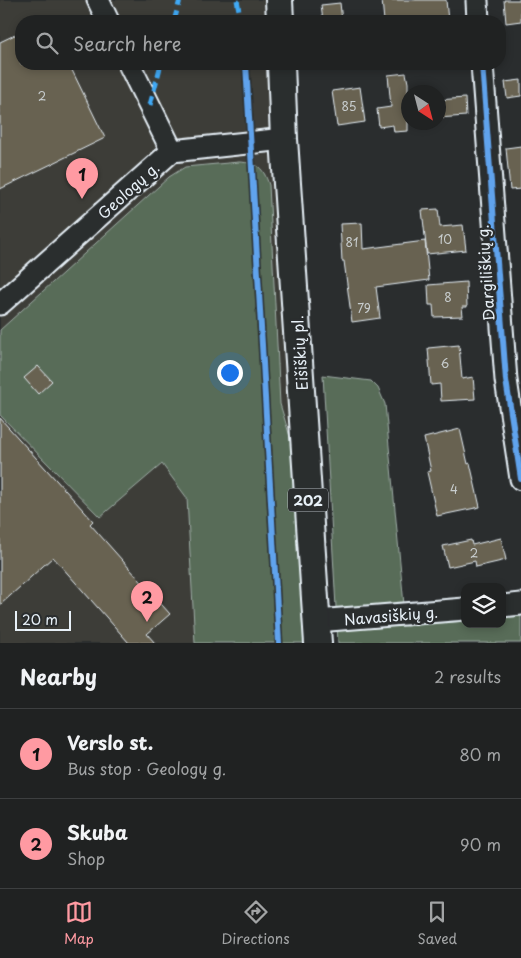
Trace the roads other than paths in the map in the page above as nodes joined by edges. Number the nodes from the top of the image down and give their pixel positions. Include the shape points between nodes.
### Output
1 (98, 0) edge
2 (279, 0) edge
3 (105, 15) edge
4 (280, 15) edge
5 (132, 70) edge
6 (281, 70) edge
7 (483, 70) edge
8 (284, 139) junction
9 (172, 151) junction
10 (0, 304) edge
11 (513, 377) edge
12 (521, 479) edge
13 (521, 604) edge
14 (506, 606) edge
15 (461, 610) edge
16 (317, 632) edge

1 - 3 street
2 - 4 main road
5 - 9 street
6 - 8 main road, Eišiškių pl. / 202
7 - 11 street, Dargiliškių g.
8 - 9 street, Geologų g.
8 - 16 main road, Eišiškių pl. / 202
9 - 10 street, Geologų g.
11 - 12 street, Dargiliškių g.
13 - 14 street
15 - 16 street, Navasiškių g.

